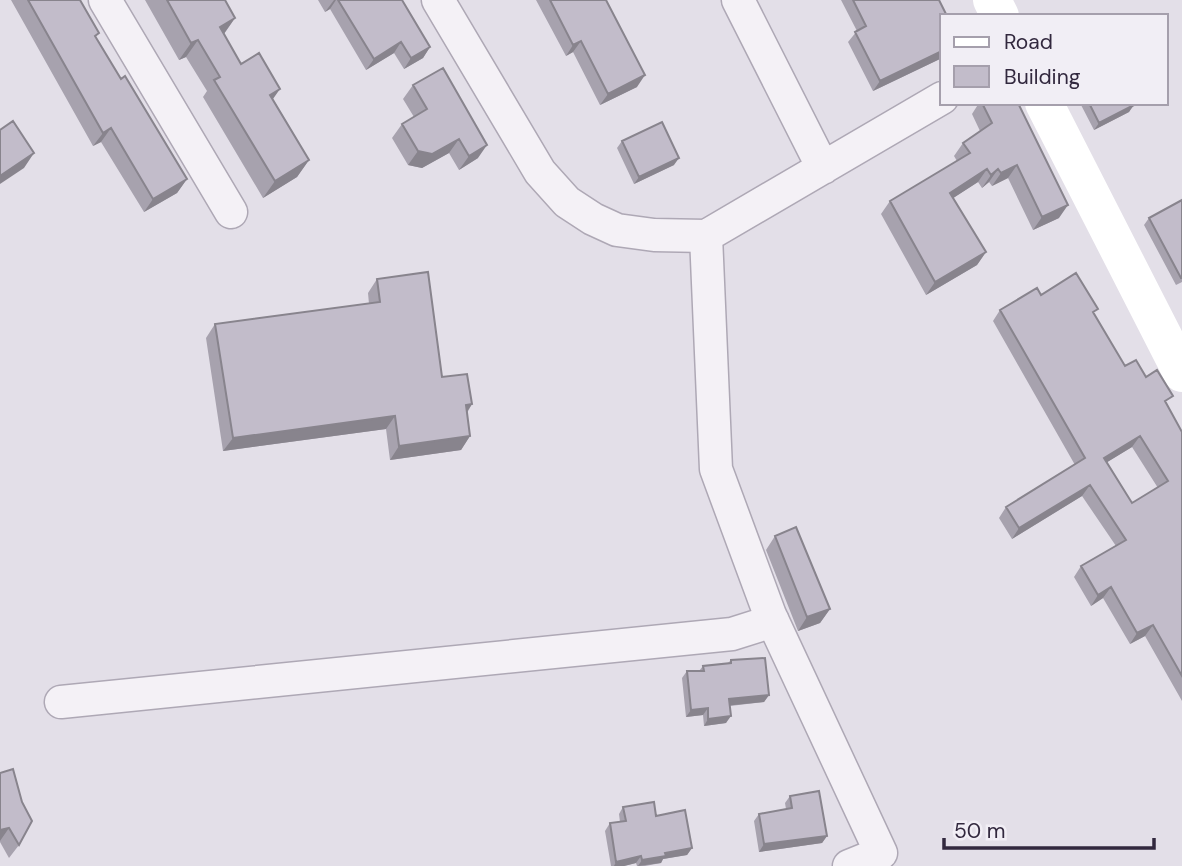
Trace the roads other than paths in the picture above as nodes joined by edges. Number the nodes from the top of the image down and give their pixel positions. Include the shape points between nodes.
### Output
1 (104, 0) edge
2 (438, 0) edge
3 (738, 0) edge
4 (940, 99) edge
5 (1045, 105) edge
6 (823, 168) junction
7 (231, 212) dead end
8 (706, 236) junction
9 (1182, 373) edge
10 (773, 621) junction
11 (61, 702) dead end
12 (849, 866) edge

1 - 7 street
2 - 8 street via 540,172 566,202 617,230
3 - 6 street
4 - 6 street
5 - 9 street
6 - 8 street
8 - 10 street via 716,470
10 - 11 street via 732,634
10 - 12 street via 881,853

